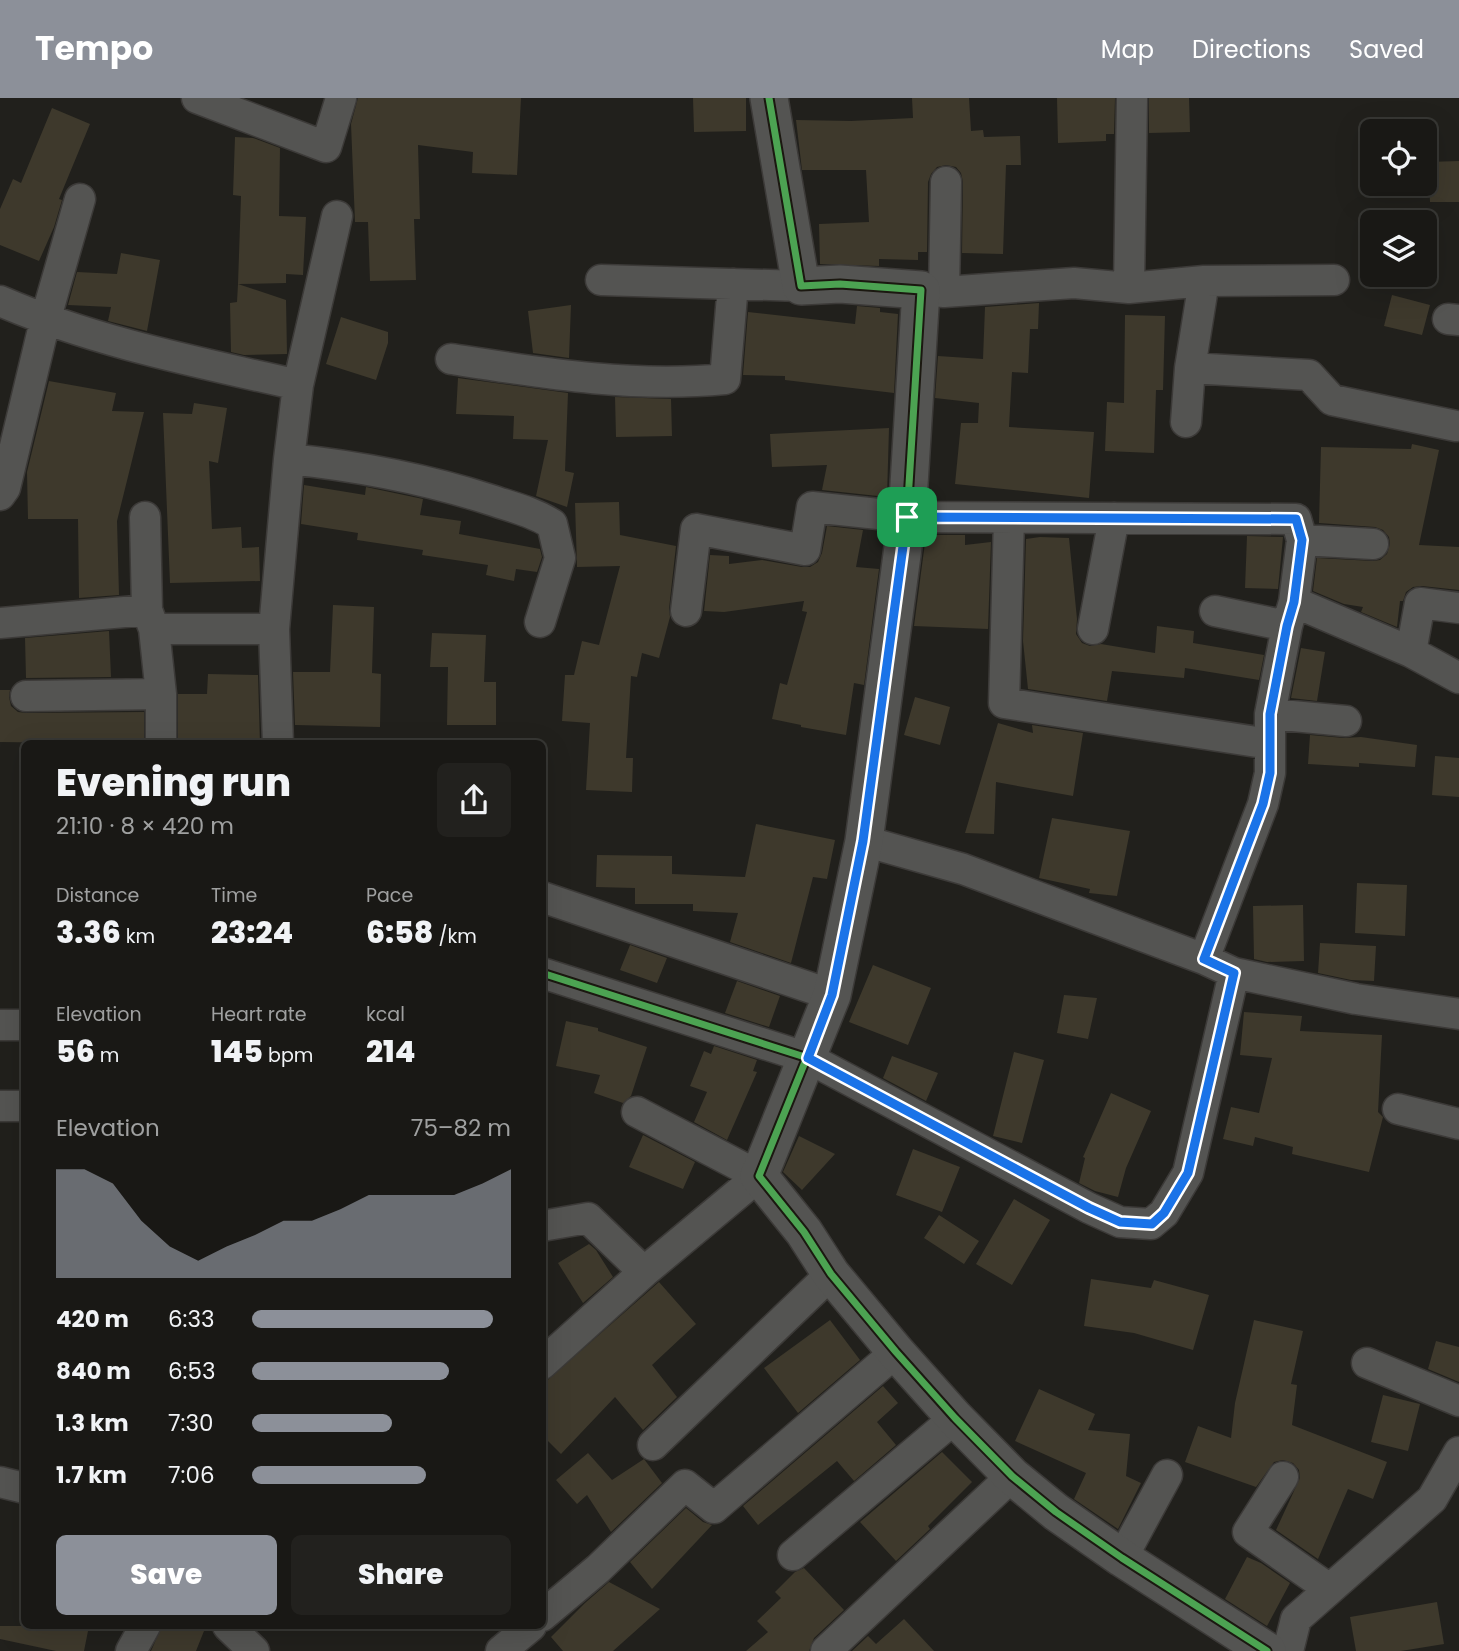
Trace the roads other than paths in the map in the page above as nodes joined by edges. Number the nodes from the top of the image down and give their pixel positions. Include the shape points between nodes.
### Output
1 (197, 98) edge
2 (341, 98) edge
3 (769, 98) edge
4 (1132, 98) edge
5 (946, 182) dead end
6 (80, 198) dead end
7 (337, 216) dead end
8 (601, 280) dead end
9 (1334, 280) dead end
10 (1204, 281) junction
11 (733, 284) junction
12 (801, 286) junction
13 (1129, 288) junction
14 (932, 291) junction
15 (0, 301) edge
16 (45, 321) junction
17 (452, 359) dead end
18 (1190, 368) junction
19 (298, 385) junction
20 (1186, 422) dead end
21 (1456, 426) dead end
22 (289, 459) junction
23 (0, 495) edge
24 (145, 517) dead end
25 (907, 517) junction
26 (1009, 518) junction
27 (1114, 518) junction
28 (1302, 540) junction
29 (1373, 544) dead end
30 (1459, 608) edge
31 (685, 611) dead end
32 (1215, 611) dead end
33 (1291, 614) junction
34 (151, 619) junction
35 (540, 622) dead end
36 (0, 623) edge
37 (275, 629) junction
38 (1093, 629) dead end
39 (1411, 652) junction
40 (1459, 678) edge
41 (161, 694) junction
42 (26, 695) dead end
43 (1270, 714) junction
44 (1346, 721) dead end
45 (162, 740) edge
46 (278, 740) edge
47 (1270, 744) junction
48 (863, 841) junction
49 (546, 898) edge
50 (1204, 959) junction
51 (1234, 973) junction
52 (546, 974) edge
53 (832, 995) junction
54 (1459, 1014) edge
55 (0, 1025) edge
56 (21, 1025) edge
57 (808, 1058) junction
58 (0, 1106) edge
59 (21, 1106) edge
60 (1398, 1109) dead end
61 (636, 1112) dead end
62 (1459, 1124) edge
63 (759, 1176) junction
64 (546, 1225) edge
65 (644, 1272) junction
66 (831, 1274) junction
67 (896, 1352) junction
68 (546, 1360) edge
69 (1367, 1363) dead end
70 (1459, 1401) edge
71 (955, 1418) junction
72 (653, 1445) dead end
73 (1459, 1452) edge
74 (1167, 1475) dead end
75 (1012, 1476) junction
76 (1283, 1477) dead end
77 (0, 1482) edge
78 (21, 1487) edge
79 (793, 1555) dead end
80 (1122, 1558) junction
81 (1328, 1588) junction
82 (546, 1613) edge
83 (143, 1629) edge
84 (231, 1629) edge
85 (527, 1629) edge
86 (131, 1651) edge
87 (254, 1651) edge
88 (501, 1651) edge
89 (827, 1651) edge
90 (1266, 1651) edge
91 (1289, 1651) edge

1 - 2 street via 326,146
3 - 12 street
4 - 13 street
5 - 14 street
6 - 16 street
7 - 19 street
8 - 11 street
9 - 10 street
10 - 13 street
10 - 18 street
11 - 12 street
11 - 17 street via 725,379 631,382
12 - 14 street
13 - 14 street via 1074,283
14 - 25 street
15 - 16 street
16 - 19 street
16 - 23 street
18 - 20 street
18 - 21 street via 1309,375 1332,400
19 - 22 street
22 - 35 street via 449,486 552,524 560,558
22 - 37 street
24 - 34 street
25 - 26 street
25 - 31 street via 812,507 805,550 696,528
25 - 48 street
26 - 27 street
26 - 47 street via 1004,703
27 - 28 street via 1296,519
27 - 38 street
28 - 29 street
28 - 33 street
30 - 39 street via 1420,603
32 - 33 street
33 - 39 street
33 - 43 street
34 - 36 street
34 - 37 street
34 - 41 street
37 - 46 street
39 - 40 street
41 - 42 street
41 - 45 street
43 - 44 street
43 - 47 street
47 - 50 street via 1263,804
48 - 50 street via 963,869
48 - 53 street
49 - 53 street
50 - 51 street
51 - 54 street via 1356,999
51 - 57 street via 1188,1173 1152,1224 1120,1222 1089,1208
52 - 57 street
53 - 57 street
55 - 56 street
57 - 63 street
58 - 59 street
60 - 62 street
61 - 63 street
63 - 65 street
63 - 66 street
64 - 65 street via 588,1218
65 - 68 street
66 - 67 street
66 - 72 street
67 - 71 street
67 - 82 street via 714,1508 685,1485
69 - 70 street
71 - 75 street
71 - 79 street
73 - 81 street via 1432,1499
74 - 80 street
75 - 80 street
75 - 89 street
76 - 81 street via 1248,1532
77 - 78 street
80 - 90 street
81 - 91 street via 1296,1619
83 - 86 street
84 - 87 street
85 - 88 street

